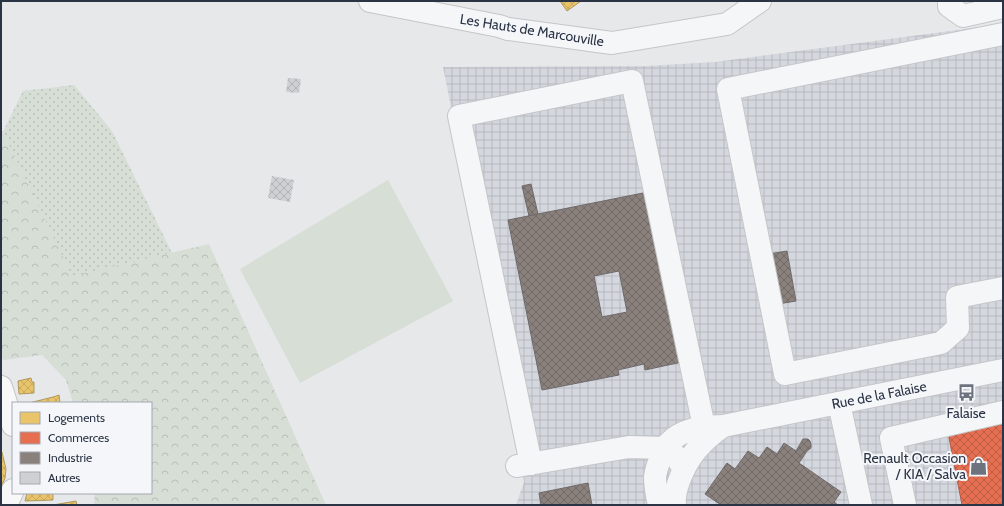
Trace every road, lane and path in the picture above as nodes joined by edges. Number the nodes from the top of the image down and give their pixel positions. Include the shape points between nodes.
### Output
1 (370, 1) edge
2 (760, 1) edge
3 (949, 1) edge
4 (1003, 8) edge
5 (1003, 34) edge
6 (1003, 288) edge
7 (1003, 370) edge
8 (1, 387) edge
9 (839, 403) junction
10 (1003, 412) edge
11 (12, 422) edge
12 (714, 426) junction
13 (665, 448) junction
14 (684, 469) junction
15 (12, 492) edge
16 (6, 505) edge
17 (659, 505) edge
18 (675, 505) edge
19 (861, 505) edge
20 (905, 505) edge

1 - 2 street, Les Hauts de Marcouville via 508,29 612,43 727,24
3 - 4 street via 949,6 963,16
5 - 6 street via 728,89 785,374 941,343 958,328 957,297
7 - 9 street, Rue de la Falaise
8 - 11 main road
9 - 12 street, Rue de la Falaise
9 - 19 street
10 - 20 street via 891,438
12 - 13 street, Rue de la Falaise via 690,430
12 - 13 street via 632,81 458,116 524,465 629,447
12 - 14 street via 710,436 690,458
13 - 14 street via 675,455
13 - 17 street via 656,468
14 - 18 street via 675,491
15 - 16 main road

